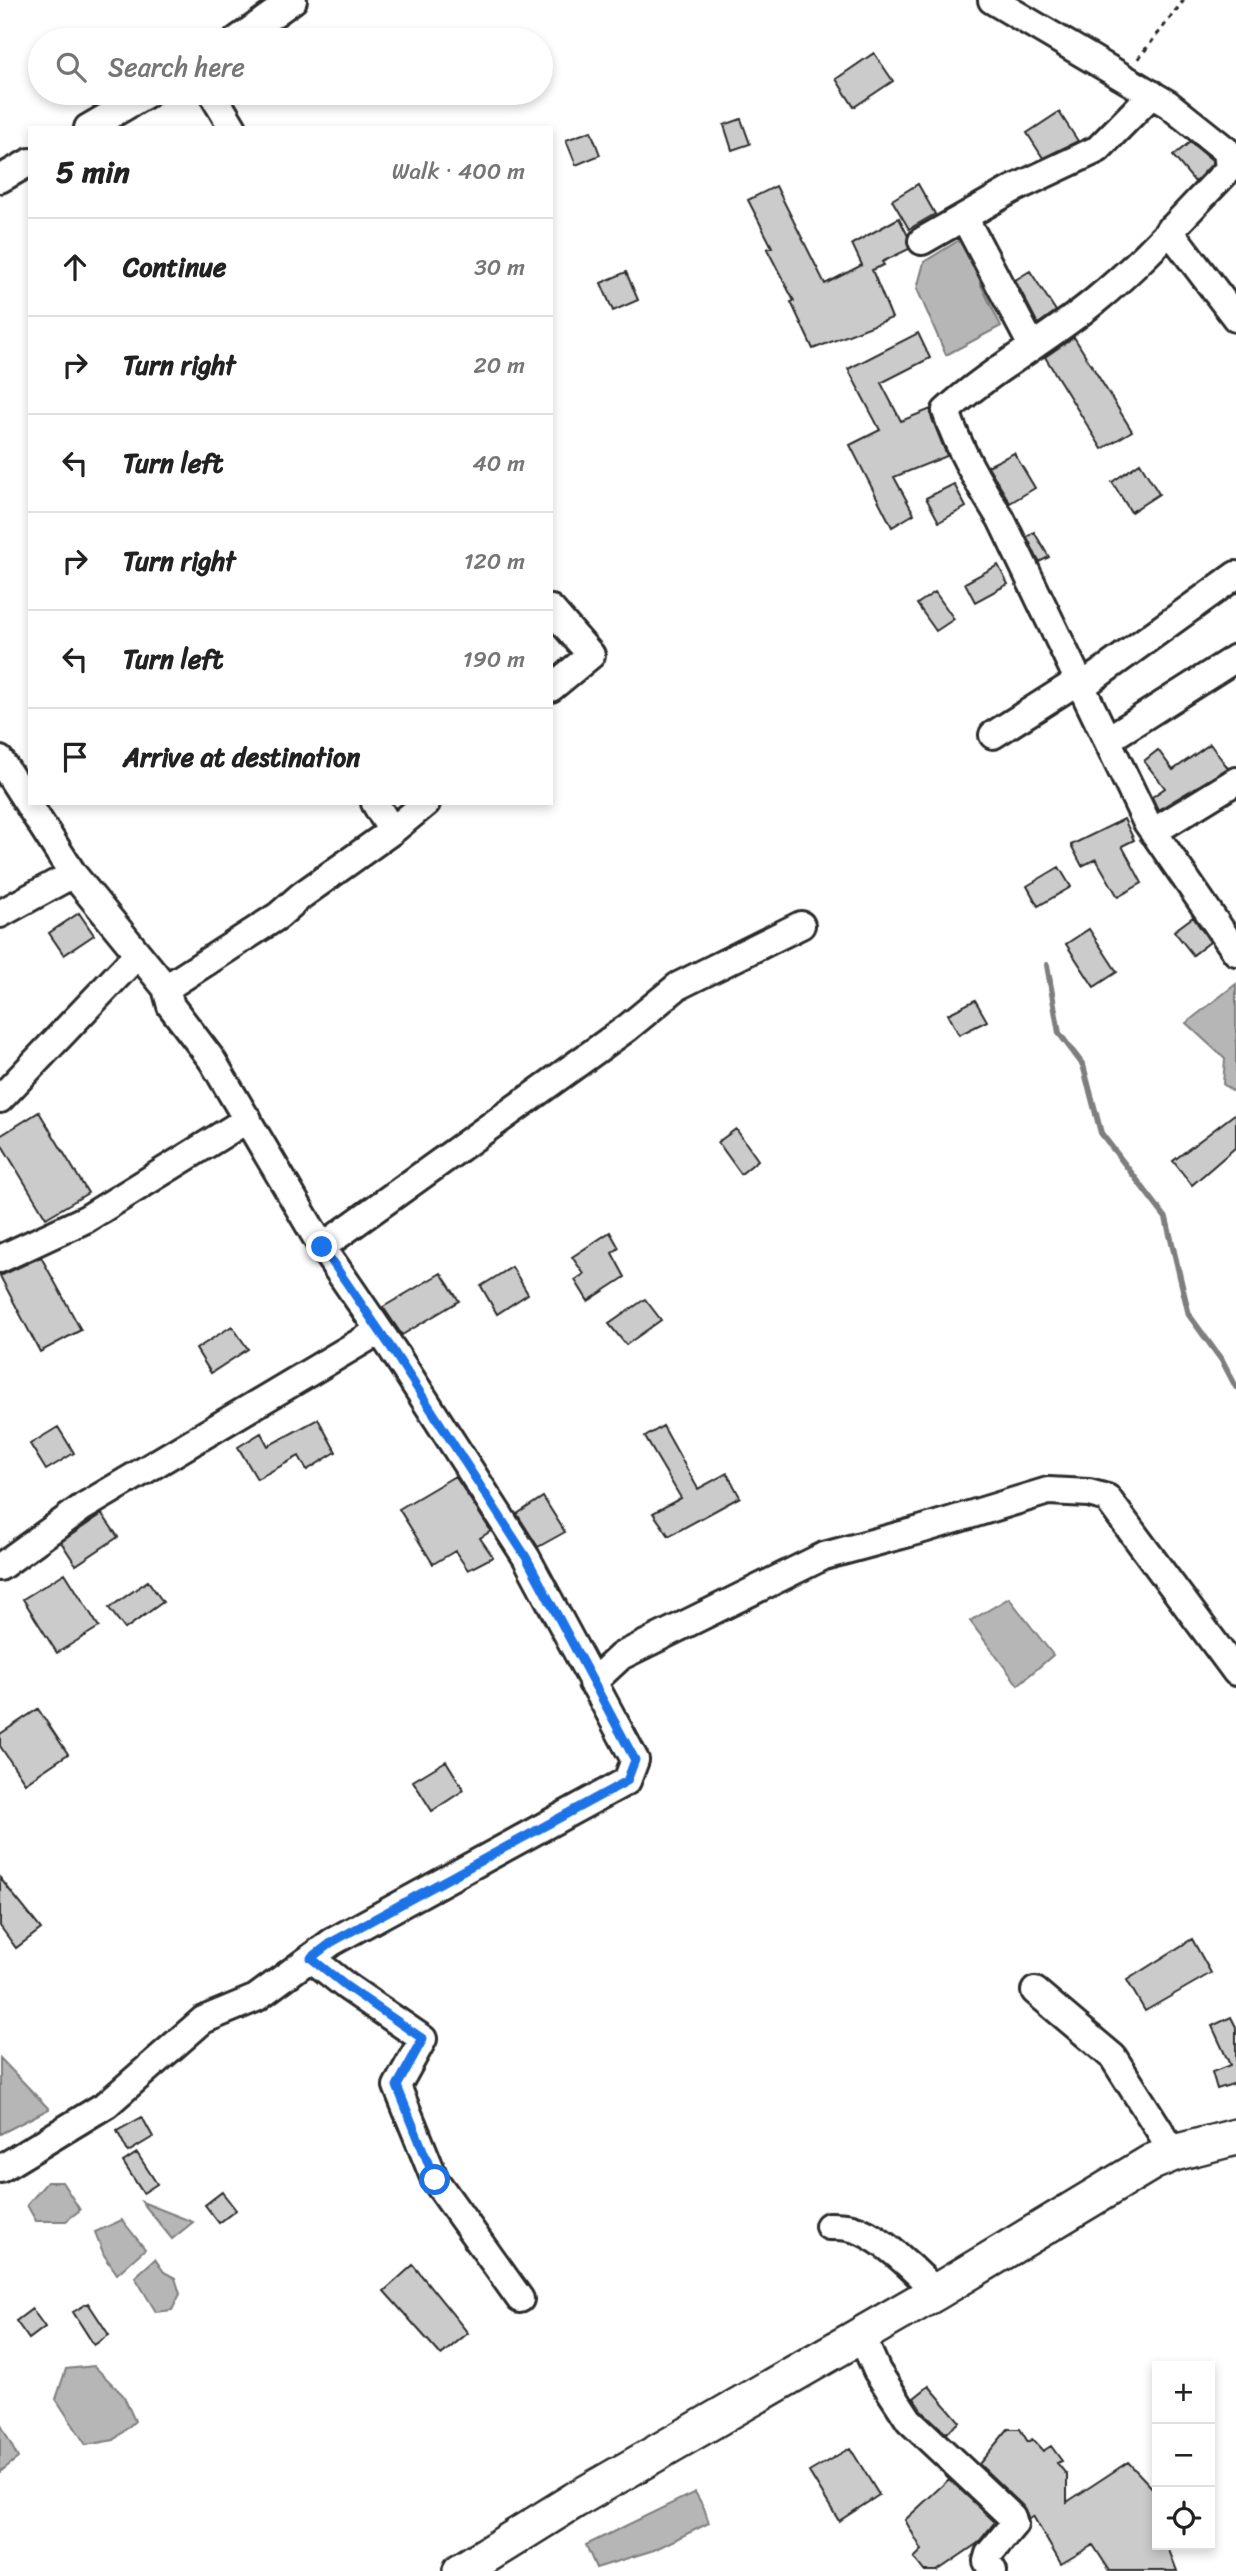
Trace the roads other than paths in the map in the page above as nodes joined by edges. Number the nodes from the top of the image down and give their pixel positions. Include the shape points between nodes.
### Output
1 (293, 0) edge
2 (992, 0) edge
3 (265, 7) edge
4 (247, 28) edge
5 (1152, 94) junction
6 (127, 105) edge
7 (219, 105) edge
8 (91, 126) edge
9 (232, 126) edge
10 (28, 163) edge
11 (0, 179) edge
12 (964, 217) junction
13 (1169, 230) junction
14 (922, 241) dead end
15 (1236, 318) edge
16 (1032, 346) junction
17 (1236, 575) edge
18 (553, 611) edge
19 (1236, 658) edge
20 (1080, 684) junction
21 (553, 686) edge
22 (993, 736) dead end
23 (1107, 740) junction
24 (0, 760) edge
25 (1236, 781) edge
26 (28, 804) edge
27 (29, 805) edge
28 (375, 805) edge
29 (424, 805) edge
30 (392, 831) junction
31 (1153, 832) junction
32 (73, 874) junction
33 (0, 914) edge
34 (801, 925) dead end
35 (1236, 952) edge
36 (138, 954) junction
37 (166, 988) junction
38 (0, 1099) edge
39 (248, 1119) junction
40 (322, 1247) junction
41 (2, 1250) edge
42 (379, 1331) junction
43 (0, 1567) edge
44 (1236, 1672) edge
45 (592, 1683) junction
46 (311, 1958) junction
47 (1035, 1991) dead end
48 (1236, 2137) edge
49 (1174, 2152) junction
50 (0, 2169) edge
51 (829, 2226) dead end
52 (936, 2292) junction
53 (520, 2299) dead end
54 (861, 2335) junction
55 (461, 2571) edge
56 (993, 2571) edge

1 - 3 street
2 - 5 street
3 - 4 street
5 - 12 street via 1098,149
5 - 13 street via 1227,151 1230,169
6 - 8 street
7 - 9 street
10 - 11 street
12 - 14 street
12 - 16 street
13 - 15 street
13 - 16 street via 1096,301
16 - 20 street via 946,411
17 - 20 street
18 - 21 street via 591,655
19 - 23 street
20 - 22 street
20 - 23 street
23 - 31 street
24 - 26 street
25 - 31 street
27 - 32 street
28 - 30 street
29 - 30 street
30 - 37 street via 278,916
31 - 35 street
32 - 33 street
32 - 36 street
34 - 40 street via 678,986 618,1035
36 - 37 street
36 - 38 street
37 - 39 street via 170,1006 212,1060
39 - 40 street
39 - 41 street via 86,1219
40 - 42 street
42 - 43 street via 83,1507
42 - 45 street via 526,1557
44 - 45 street via 1107,1498 1048,1491 824,1556 621,1656
45 - 46 street via 635,1760 627,1781 332,1942
46 - 50 street via 256,1998 203,2020 107,2104
46 - 53 street via 423,2039 397,2086 435,2180
47 - 49 street via 1113,2057
48 - 49 main road
49 - 52 main road
51 - 52 street via 853,2228 874,2239 908,2263
52 - 54 main road
54 - 55 main road
54 - 56 street via 877,2371 909,2420 1012,2517 1014,2524 989,2554 987,2561

